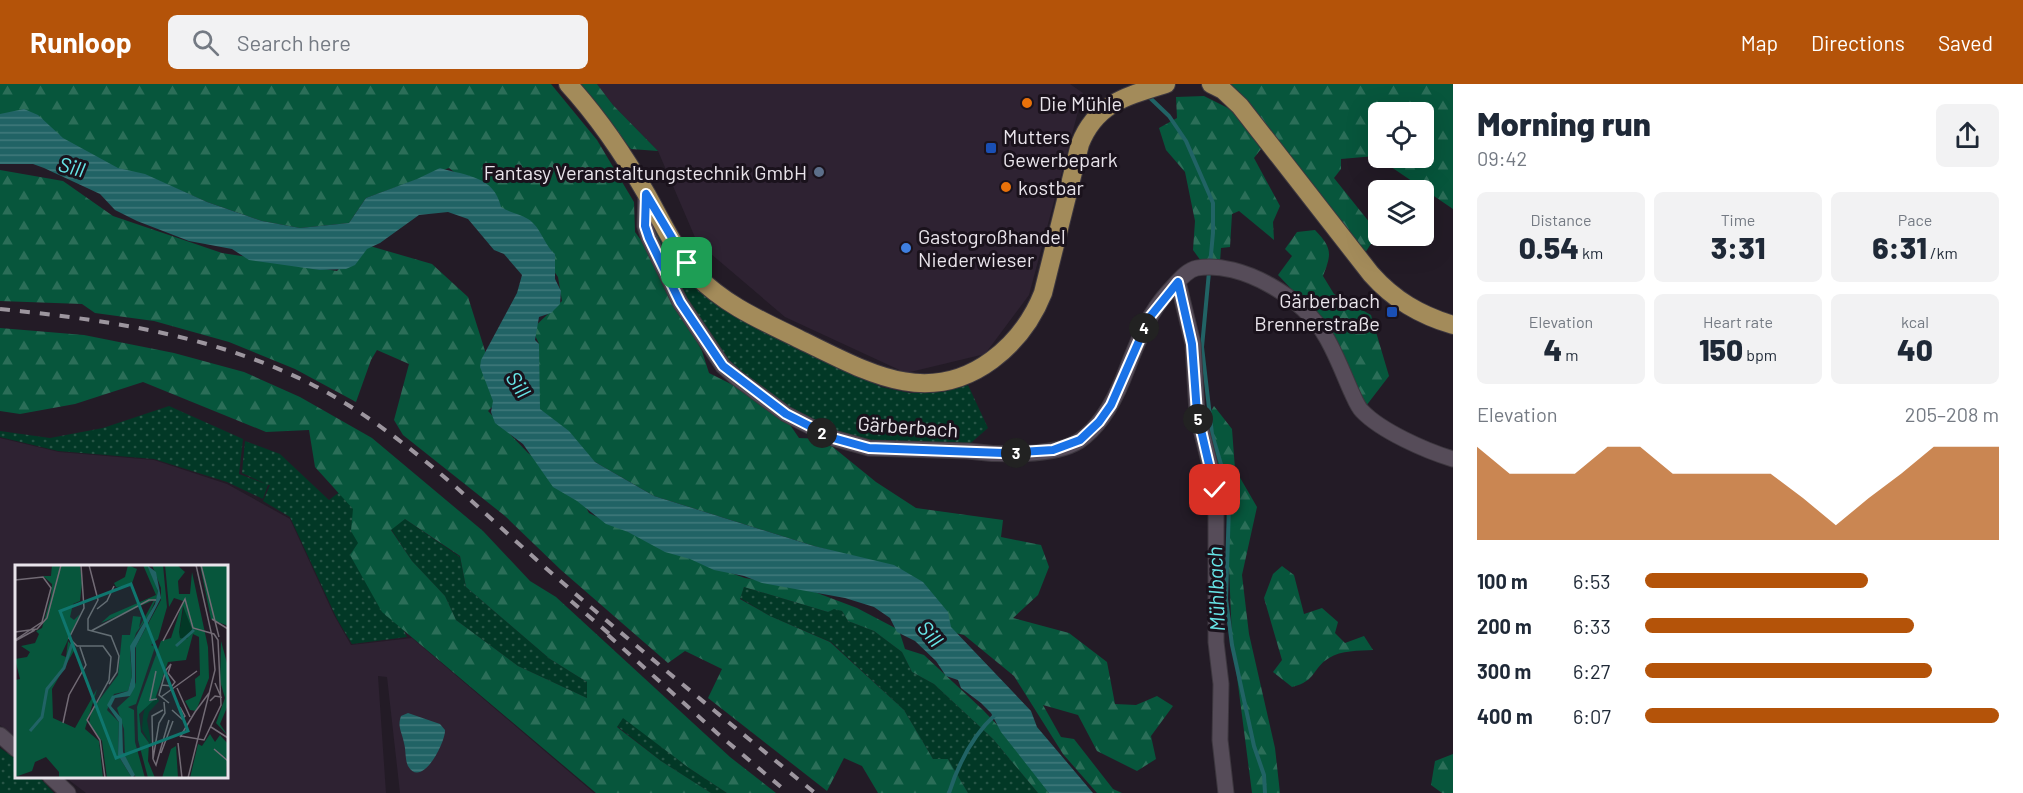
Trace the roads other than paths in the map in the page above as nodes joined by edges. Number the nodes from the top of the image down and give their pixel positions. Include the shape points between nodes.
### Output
1 (568, 84) edge
2 (1166, 84) edge
3 (1211, 84) edge
4 (646, 194) junction
5 (1178, 282) junction
6 (1453, 325) edge
7 (1453, 459) edge
8 (0, 735) edge
9 (15, 748) edge
10 (51, 778) edge
11 (68, 793) edge
12 (1226, 793) edge

1 - 4 main road via 599,120
2 - 4 main road via 1119,101 1095,117 1080,144 1043,293 1031,319 1009,346 987,364 940,383 915,384 879,376 768,324 721,297 687,263
3 - 6 main road via 1240,106 1387,291 1413,309
4 - 5 street, Gärberbach via 645,226 649,238 680,302 723,366 786,414 833,438 869,448 1003,453 1053,450 1080,440 1111,405 1149,318
5 - 7 street, Gärberbach via 1192,269 1234,269 1293,301 1327,338 1360,410 1413,444
5 - 12 street via 1192,344 1197,413 1215,490 1216,642
8 - 9 street
10 - 11 street

